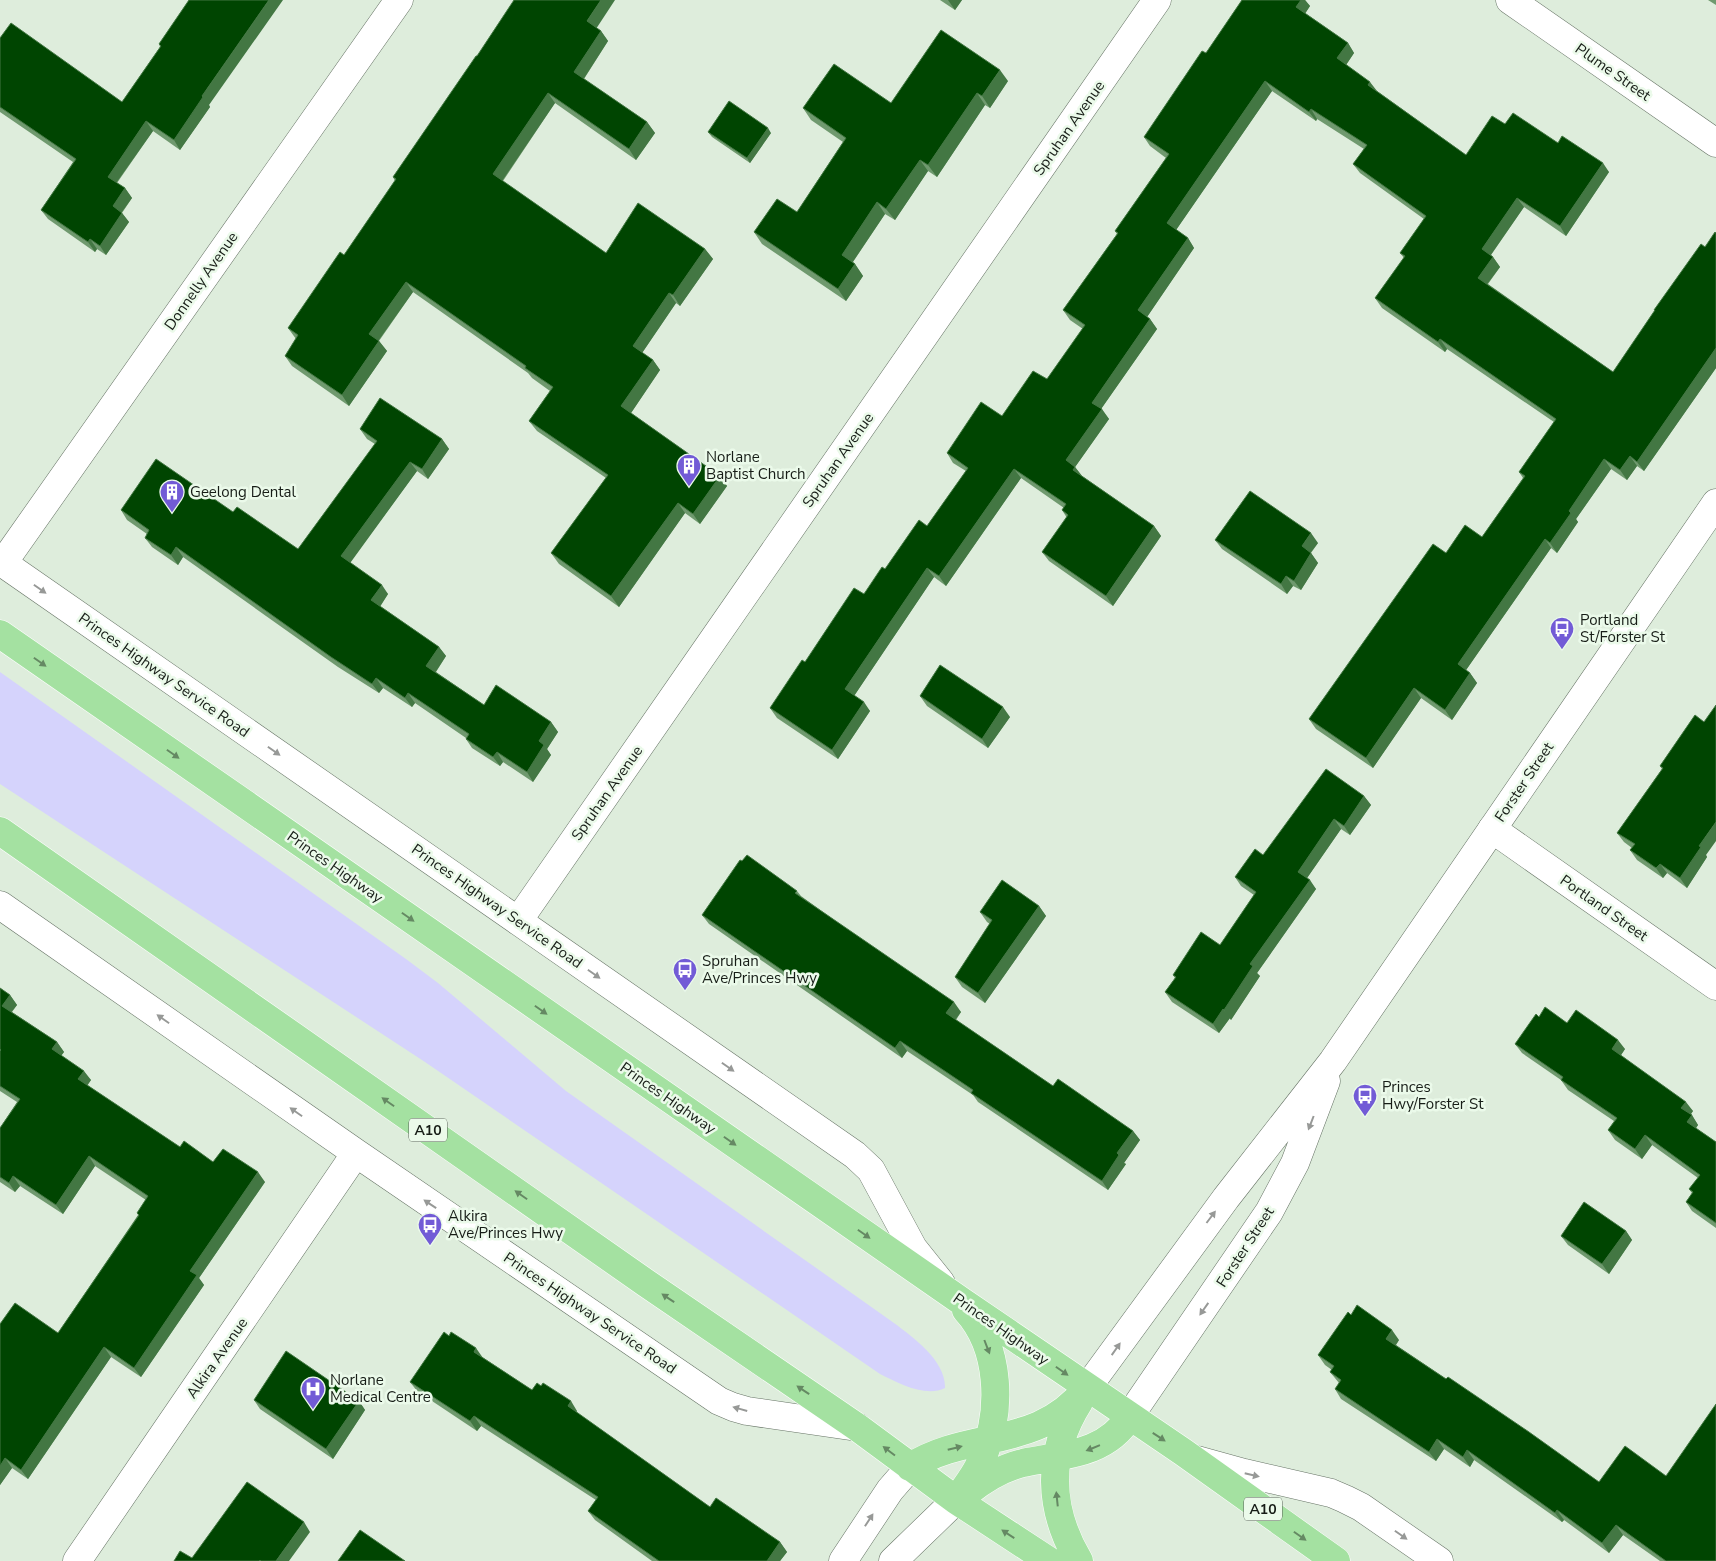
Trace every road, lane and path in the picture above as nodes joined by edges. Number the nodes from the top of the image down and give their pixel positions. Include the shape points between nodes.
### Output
1 (398, 0) edge
2 (1157, 0) edge
3 (1510, 0) edge
4 (1716, 143) edge
5 (1716, 503) edge
6 (2, 562) edge
7 (0, 634) edge
8 (1492, 829) junction
9 (0, 831) edge
10 (0, 905) edge
11 (518, 921) junction
12 (1716, 986) edge
13 (1333, 1061) junction
14 (356, 1153) junction
15 (949, 1293) junction
16 (1088, 1388) junction
17 (1129, 1417) junction
18 (857, 1428) junction
19 (988, 1441) junction
20 (1189, 1457) junction
21 (1057, 1458) junction
22 (910, 1467) junction
23 (956, 1500) junction
24 (77, 1561) edge
25 (843, 1561) edge
26 (893, 1561) edge
27 (1049, 1561) edge
28 (1079, 1561) edge
29 (1336, 1561) edge
30 (1439, 1561) edge

1 - 6 street, Donnelly Avenue
2 - 11 street, Spruhan Avenue
3 - 4 street, Plume Street
5 - 8 street, Forster Street
6 -> 11 street, Princes Highway Service Road
7 -> 15 highway, Princes Highway / A10
8 - 12 street, Portland Street
8 - 13 street, Forster Street
18 -> 9 highway, A10
14 -> 10 street, Princes Highway Service Road
11 -> 15 street, Princes Highway Service Road via 863,1162 875,1177 913,1248
16 -> 13 street, Forster Street via 1226,1198
13 -> 17 street, Forster Street via 1306,1138 1283,1187 1252,1238
18 -> 14 street, Princes Highway Service Road via 753,1412 725,1404
14 - 24 street, Alkira Avenue
15 -> 16 highway, Princes Highway / A10
15 -> 19 highway via 975,1321 992,1360 995,1401
16 - 17 highway, Princes Highway / A10
16 - 19 highway via 1068,1410 1041,1425
16 - 21 highway via 1061,1436
17 -> 20 highway, Princes Highway / A10
17 -> 21 highway via 1120,1431 1107,1441
22 -> 18 highway, A10
22 -> 19 highway via 940,1452
19 - 23 highway via 979,1466
20 -> 29 highway, Princes Highway / A10
20 -> 30 street via 1346,1499
21 - 23 highway via 997,1472
28 -> 21 highway via 1059,1515 1055,1477
22 - 23 highway, A10
25 -> 22 street via 890,1490
23 - 26 street
27 -> 23 highway, A10

